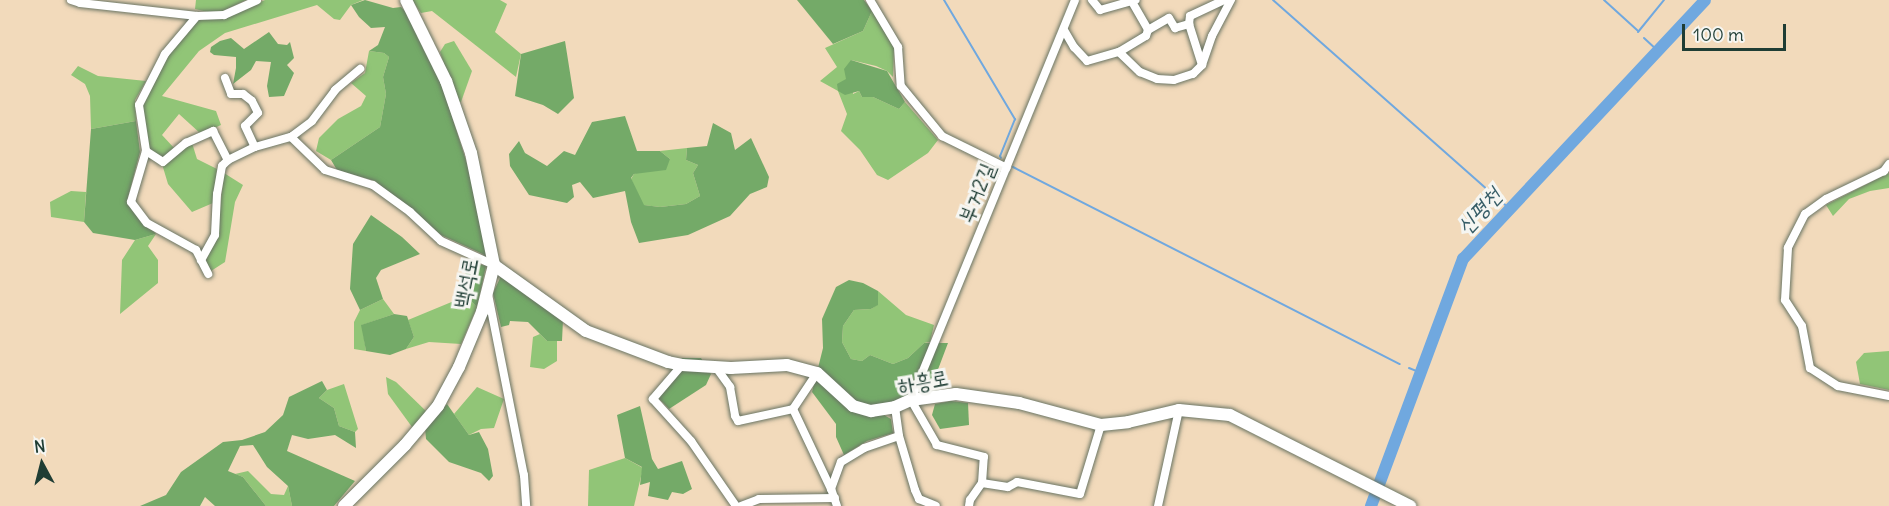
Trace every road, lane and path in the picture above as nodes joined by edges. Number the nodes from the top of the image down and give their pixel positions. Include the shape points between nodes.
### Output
1 (71, 0) edge
2 (257, 0) edge
3 (406, 0) edge
4 (870, 0) edge
5 (1075, 0) edge
6 (1092, 0) edge
7 (1133, 1) edge
8 (1228, 1) edge
9 (197, 16) junction
10 (1189, 24) junction
11 (1064, 30) junction
12 (1149, 30) junction
13 (1119, 52) junction
14 (1202, 65) junction
15 (360, 69) dead end
16 (225, 78) dead end
17 (291, 137) junction
18 (255, 147) junction
19 (146, 151) junction
20 (228, 160) junction
21 (1889, 164) edge
22 (1007, 168) junction
23 (201, 260) junction
24 (494, 265) junction
25 (208, 274) dead end
26 (488, 294) junction
27 (682, 365) junction
28 (715, 366) junction
29 (817, 373) junction
30 (1889, 396) edge
31 (911, 400) junction
32 (896, 407) junction
33 (793, 409) junction
34 (1179, 410) junction
35 (1101, 425) junction
36 (899, 436) junction
37 (982, 483) junction
38 (831, 489) junction
39 (836, 502) edge
40 (344, 506) edge
41 (526, 506) edge
42 (736, 506) edge
43 (741, 506) edge
44 (936, 506) edge
45 (969, 506) edge
46 (1158, 506) edge
47 (1410, 506) edge

1 - 9 street
2 - 9 street via 224,15
3 - 24 street, 백석로 via 446,81 471,153
4 - 22 street via 898,47 901,86 942,136
5 - 11 street, 부거2길
6 - 7 street via 1101,10
7 - 12 street
8 - 10 street via 1190,16
8 - 14 street
9 - 19 street via 165,54 139,105
10 - 12 street via 1175,28 1169,18
10 - 14 street
11 - 13 street via 1087,61
11 - 22 street, 부거2길
12 - 13 street via 1146,36
13 - 14 street via 1140,72 1157,79 1174,80 1193,74
15 - 17 street via 335,90 312,121
16 - 18 street via 231,94 243,94 258,113 245,126
17 - 18 street
17 - 24 street via 325,170 373,185 441,241
18 - 20 street
19 - 20 street via 163,162 186,143 213,131
19 - 23 street via 131,202 147,223 196,250
20 - 23 street via 222,166 217,194 215,235
21 - 30 street via 1884,171 1826,199 1805,214 1788,248 1785,300 1802,326 1810,368 1838,386
22 - 31 street, 부거2길
23 - 25 street
24 - 26 street, 백석로
24 - 27 street, 하흥로 via 586,332
26 - 40 street, 백석로 via 459,367 438,406
26 - 41 street via 524,474
27 - 28 street, 하흥로
27 - 42 street via 652,399 691,441
28 - 29 street, 하흥로 via 787,365
28 - 33 street via 730,387 738,421
29 - 32 street, 하흥로 via 853,406 871,411
29 - 33 street
31 - 32 street, 하흥로
31 - 35 street, 하흥로 via 956,394 1019,404
31 - 37 street via 937,445 984,457
32 - 36 street
33 - 38 street
34 - 35 street, 하흥로
34 - 46 street
34 - 47 street, 하흥로 via 1230,415
35 - 37 street via 1080,494 1017,482 1008,487
36 - 38 street via 864,448 842,462
36 - 44 street via 919,499
37 - 45 street
38 - 39 street
39 - 43 street via 759,499

